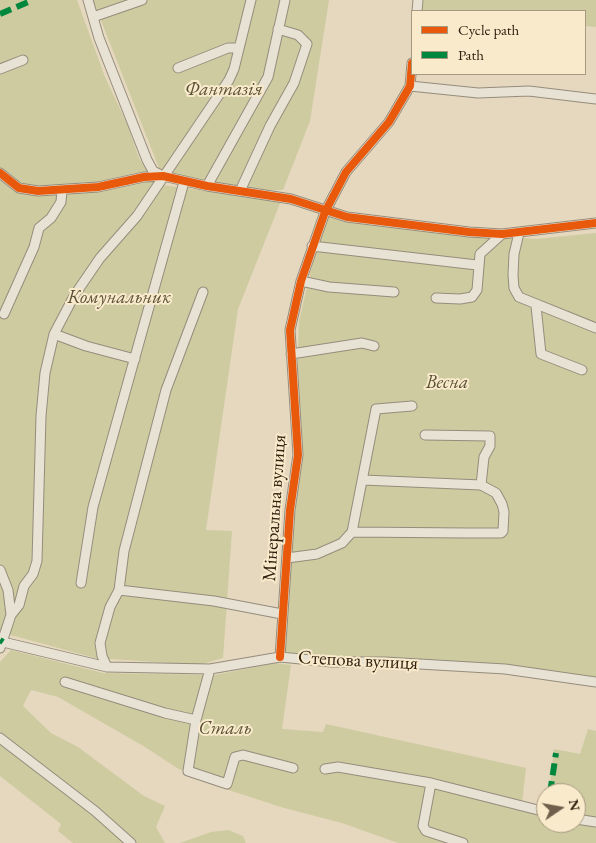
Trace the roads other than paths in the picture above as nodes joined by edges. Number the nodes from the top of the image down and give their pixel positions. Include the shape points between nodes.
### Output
1 (88, 0) edge
2 (142, 0) edge
3 (251, 0) edge
4 (285, 0) edge
5 (93, 17) junction
6 (278, 29) junction
7 (239, 48) junction
8 (23, 60) dead end
9 (178, 68) dead end
10 (0, 69) edge
11 (411, 74) edge
12 (410, 86) junction
13 (596, 100) edge
14 (0, 173) edge
15 (163, 176) junction
16 (184, 182) junction
17 (207, 186) junction
18 (62, 190) junction
19 (240, 191) junction
20 (325, 212) junction
21 (596, 223) edge
22 (520, 232) junction
23 (502, 234) junction
24 (312, 246) junction
25 (477, 265) junction
26 (300, 281) junction
27 (203, 292) dead end
28 (394, 292) dead end
29 (436, 298) dead end
30 (536, 306) junction
31 (4, 314) dead end
32 (596, 328) edge
33 (54, 334) junction
34 (374, 346) dead end
35 (292, 354) junction
36 (135, 359) junction
37 (582, 370) dead end
38 (412, 406) dead end
39 (425, 435) dead end
40 (363, 480) junction
41 (481, 485) junction
42 (352, 532) junction
43 (287, 558) junction
44 (0, 570) edge
45 (80, 583) dead end
46 (119, 590) junction
47 (282, 614) junction
48 (11, 615) junction
49 (1, 645) edge
50 (280, 657) junction
51 (107, 667) junction
52 (210, 669) junction
53 (65, 682) dead end
54 (596, 682) edge
55 (196, 720) junction
56 (0, 738) edge
57 (293, 768) dead end
58 (325, 770) dead end
59 (431, 783) junction
60 (536, 809) edge
61 (131, 843) edge
62 (463, 843) edge

1 - 5 street
2 - 5 street
3 - 7 street
4 - 6 street
5 - 15 street via 147,160 153,170
6 - 17 street via 268,77
6 - 19 street via 298,34 307,44 294,83
7 - 9 street via 228,48
7 - 15 street via 229,80
8 - 10 street
11 - 12 street, Мінеральна вулиця
12 - 13 street via 478,93 528,91
12 - 20 street, Мінеральна вулиця via 389,122 346,172
14 - 18 street via 19,188 38,192
15 - 16 street
15 - 18 street
15 - 33 street via 137,216 100,258 74,296
16 - 17 street
16 - 36 street
17 - 19 street
18 - 31 street via 61,202 51,218 39,228 34,247
19 - 20 street via 291,199
20 - 23 street
20 - 24 street, Мінеральна вулиця
21 - 22 street
22 - 23 street
22 - 30 street via 514,254 514,288 519,297
23 - 25 street via 480,254
24 - 25 street
24 - 26 street, Мінеральна вулиця
25 - 29 street via 477,290 472,297
26 - 28 street via 345,289
26 - 35 street, Мінеральна вулиця via 290,330
27 - 46 street via 166,390 124,550
30 - 32 street
30 - 37 street via 540,354
33 - 36 street
33 - 48 street via 45,373 41,416 37,561 24,586 19,605
34 - 35 street via 362,343
35 - 43 street, Мінеральна вулиця via 298,455
36 - 45 street via 93,507
38 - 40 street via 376,408
39 - 41 street via 490,436
40 - 41 street
40 - 42 street
41 - 42 street via 496,493 502,504 504,526 500,533
42 - 43 street via 342,543 317,554
43 - 47 street, Мінеральна вулиця
44 - 48 street via 8,590
46 - 47 street via 222,602
46 - 51 street via 110,607 100,642
47 - 50 street, Мінеральна вулиця
48 - 49 street
49 - 51 street, Степова вулиця
50 - 52 street, Степова вулиця
50 - 54 street, Степова вулиця via 505,669
51 - 52 street, Степова вулиця
52 - 55 street
53 - 55 street
55 - 57 street via 188,771 226,784 235,756
56 - 61 street
58 - 59 street via 338,767
59 - 60 street
59 - 62 street via 423,826 426,832

